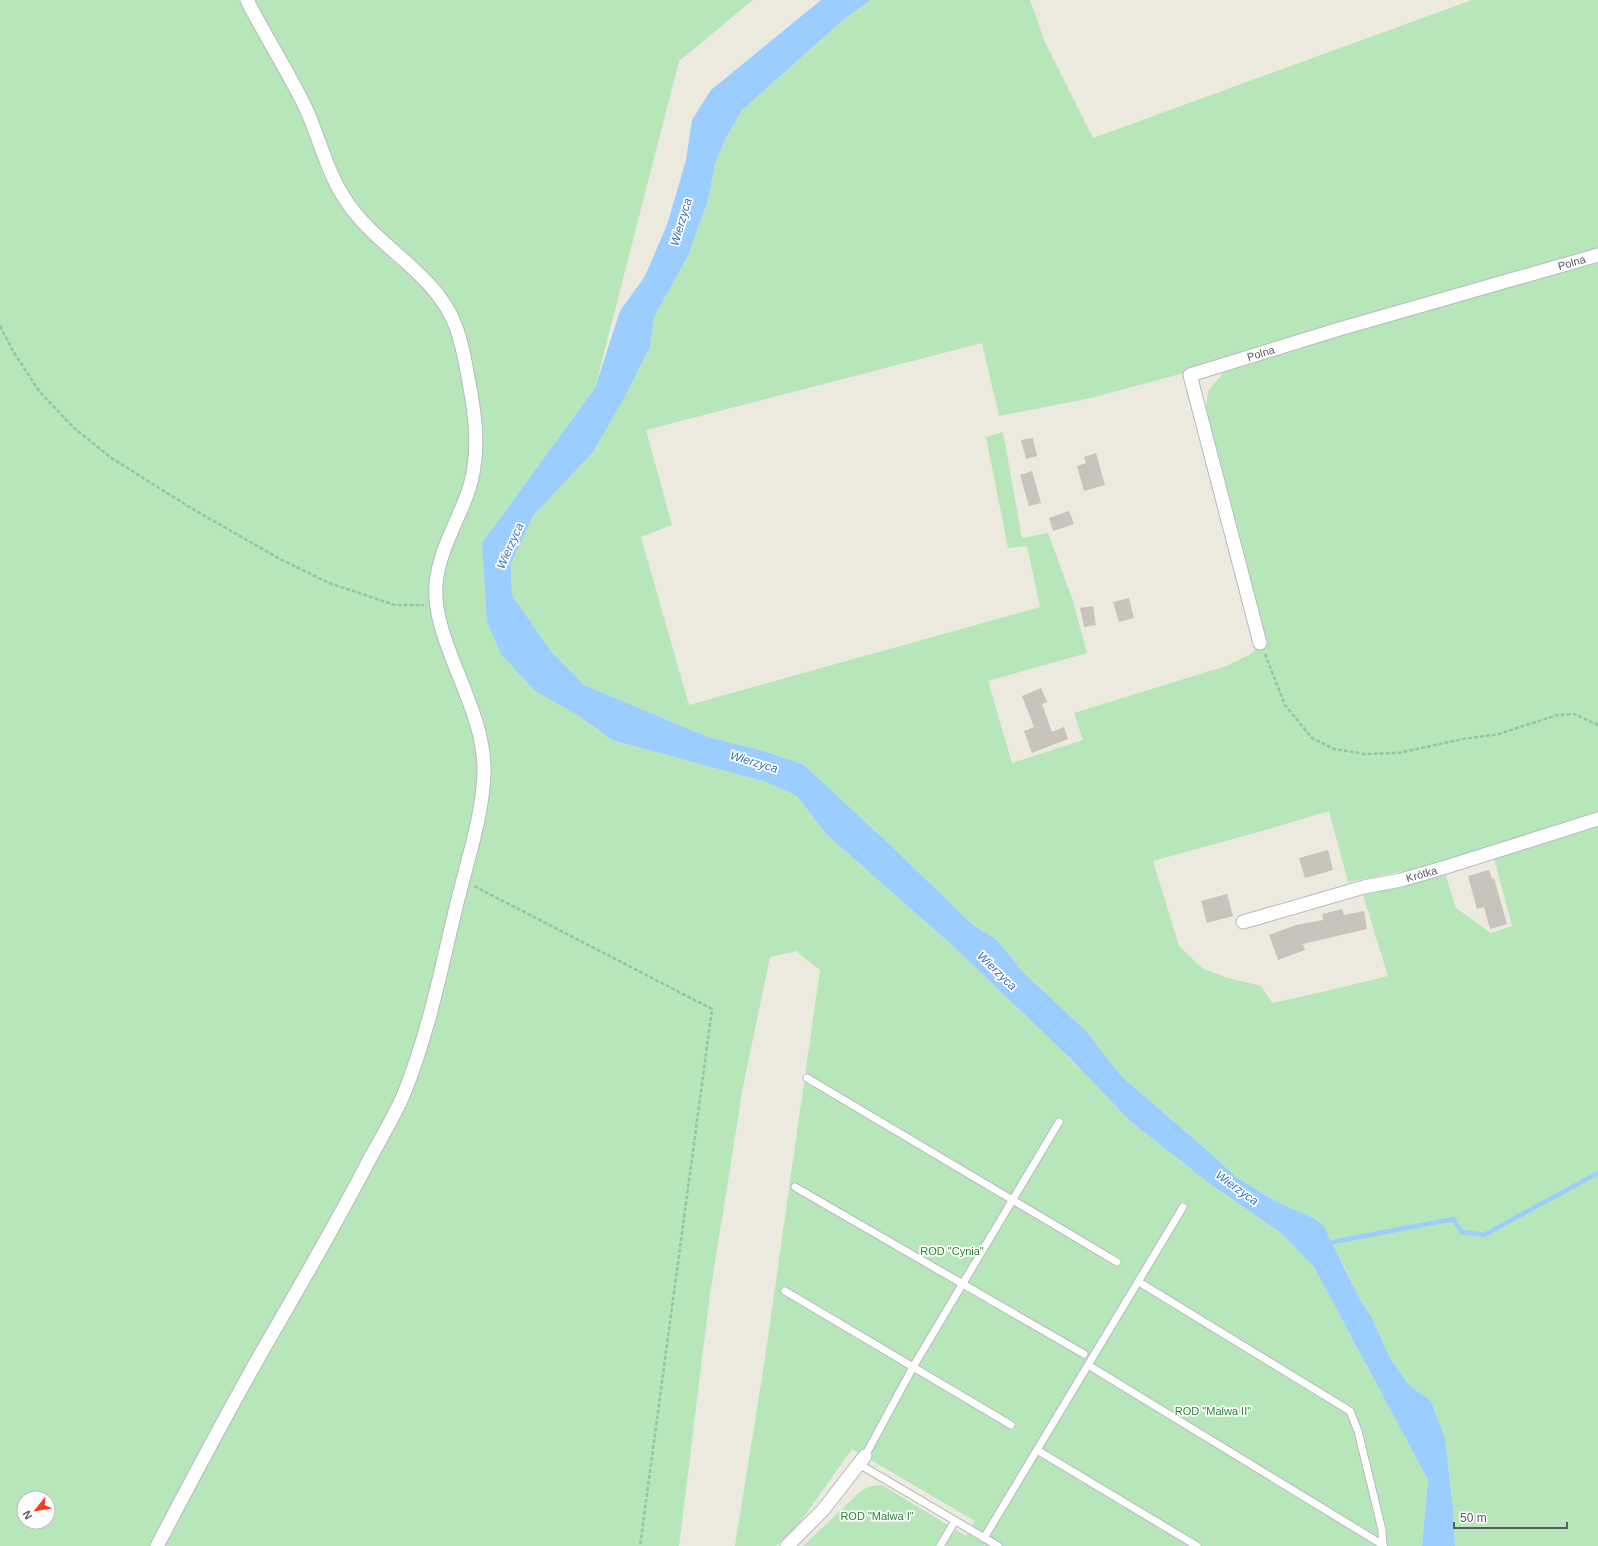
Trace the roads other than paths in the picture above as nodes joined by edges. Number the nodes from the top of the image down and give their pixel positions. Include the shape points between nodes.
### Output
1 (247, 0) edge
2 (1598, 255) edge
3 (1260, 642) road end
4 (1598, 820) edge
5 (1243, 922) dead end
6 (807, 1078) dead end
7 (1060, 1122) dead end
8 (795, 1187) dead end
9 (1012, 1200) junction
10 (1183, 1207) dead end
11 (1117, 1262) dead end
12 (1139, 1282) junction
13 (963, 1283) junction
14 (785, 1291) dead end
15 (1084, 1354) dead end
16 (1088, 1364) junction
17 (913, 1367) junction
18 (1011, 1425) dead end
19 (1037, 1450) junction
20 (862, 1460) junction
21 (955, 1521) junction
22 (984, 1538) junction
23 (157, 1546) edge
24 (787, 1546) edge
25 (940, 1546) edge
26 (998, 1546) edge
27 (1197, 1546) edge
28 (1383, 1546) edge

1 - 23 street via 296,88 345,199 371,230 439,296 449,310 457,330 474,412 476,458 473,478 440,563 436,585 437,605 441,625 477,726 483,751 484,775 425,1035 402,1097 334,1228 245,1381
2 - 3 street, Polna via 1190,375
4 - 5 street, Krótka via 1401,880 1364,887
6 - 9 lane
7 - 9 lane
8 - 13 lane
9 - 11 lane
9 - 13 lane
10 - 12 lane
12 - 16 lane
12 - 28 lane via 1350,1411 1358,1431 1382,1530
13 - 15 lane
13 - 17 lane
14 - 17 lane
16 - 19 lane
16 - 28 lane
17 - 18 lane
17 - 20 lane
19 - 22 lane
19 - 27 lane
20 - 21 lane
20 - 24 street via 823,1510
21 - 22 lane
21 - 25 lane
22 - 26 lane

